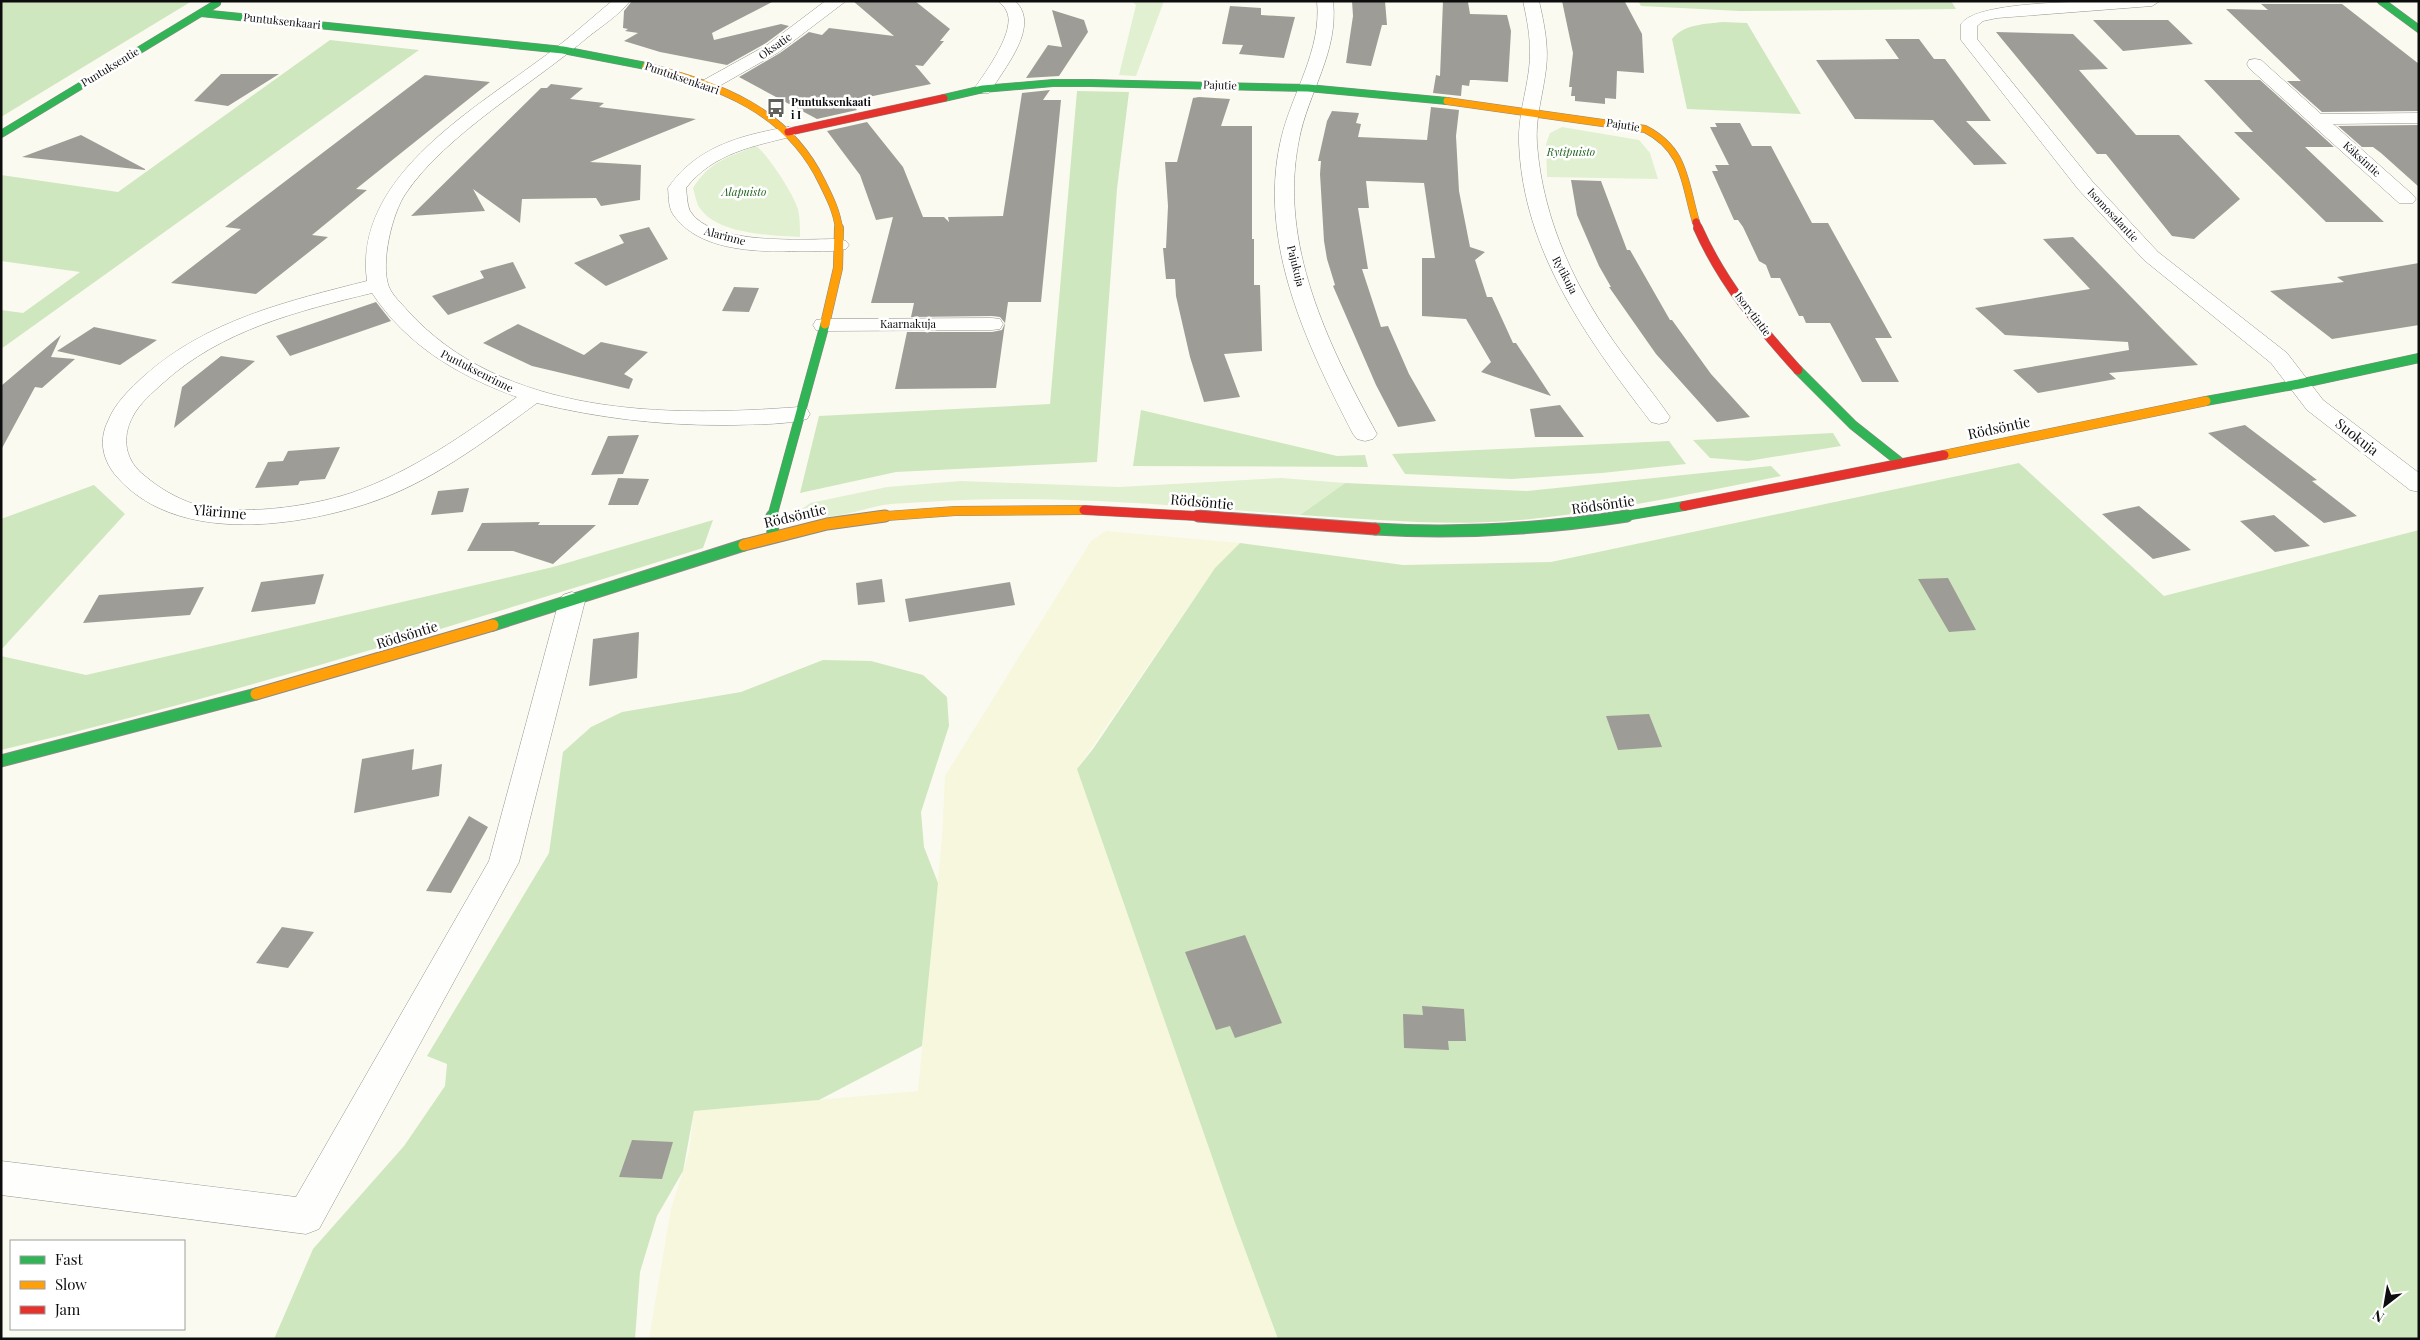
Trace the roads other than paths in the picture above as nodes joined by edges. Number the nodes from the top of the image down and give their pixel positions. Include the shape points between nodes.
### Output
1 (220, 1) edge
2 (622, 1) edge
3 (838, 1) edge
4 (1006, 1) edge
5 (1325, 1) edge
6 (1531, 1) edge
7 (2152, 1) edge
8 (2381, 1) edge
9 (2108, 3) edge
10 (201, 12) junction
11 (2419, 29) edge
12 (563, 50) junction
13 (2255, 64) dead end
14 (708, 85) junction
15 (1308, 88) junction
16 (983, 89) junction
17 (1528, 111) junction
18 (2419, 118) edge
19 (2318, 119) junction
20 (788, 132) junction
21 (1654, 133) joint
22 (1, 134) edge
23 (2406, 199) dead end
24 (839, 245) junction
25 (378, 285) junction
26 (992, 324) dead end
27 (824, 325) junction
28 (2419, 358) edge
29 (2299, 384) junction
30 (532, 396) junction
31 (799, 414) junction
32 (1659, 417) dead end
33 (1365, 434) dead end
34 (1902, 463) junction
35 (2419, 485) edge
36 (772, 536) junction
37 (572, 601) junction
38 (1, 761) edge
39 (1, 1178) edge

1 - 10 street, Puntuksentie
2 - 12 street
3 - 14 street, Oksatie via 812,16 764,54
4 - 16 street via 1016,11 1018,26
5 - 15 street, Pajukuja via 1324,45
6 - 17 street, Rytikuja via 1539,42 1538,66
7 - 9 street
8 - 11 street
9 - 29 street, Isomosalantie via 1997,13 1977,18 1970,24 1969,40 2085,185 2151,256 2279,358
10 - 12 street, Puntuksenkaari
10 - 22 street, Puntuksentie
12 - 14 street, Puntuksenkaari via 637,63
12 - 25 street via 442,144 398,190 386,211 380,236
13 - 19 street, Kåksintie
14 - 20 street, Puntuksenkaari via 741,101
15 - 16 street, Pajutie via 1081,83
15 - 17 street, Pajutie
15 - 33 street, Pajukuja via 1298,110 1285,169 1287,226 1308,309 1321,345
16 - 20 street, Pajutie
17 - 21 street, Pajutie via 1633,126
17 - 32 street, Rytikuja via 1530,175 1544,231 1556,261 1613,360
18 - 19 street, Kåksintie
19 - 23 street, Kåksintie
20 - 24 street, Puntuksenkaari via 815,166 833,202
20 - 24 street, Alarinne via 738,144 692,169 677,188 681,214 693,226 726,238 777,244
21 - 34 street, Isorytintie via 1664,138 1678,155 1686,191 1703,238 1754,318 1846,418 1875,445
24 - 27 street, Puntuksenkaari via 837,279
25 - 30 street, Puntuksenrinne via 402,317 436,350 496,383
25 - 30 street, Ylärinne via 239,324 188,352 155,376 117,423 113,451 123,472 151,493 188,510 228,516 314,509 358,498 400,481 476,437
26 - 27 street, Kaarnakuja
27 - 31 street, Puntuksenkaari
28 - 29 street, Rödsöntie
29 - 34 street, Rödsöntie
29 - 35 street, Suokuja via 2315,405
30 - 31 street, Puntuksenrinne via 629,414 688,418
31 - 36 street, Puntuksenkaari via 772,514
34 - 36 street, Rödsöntie via 1612,520 1517,530 1410,532 1142,512 1036,509 928,511 864,517
36 - 37 street, Rödsöntie
37 - 38 street, Rödsöntie via 316,678
37 - 39 street via 504,862 306,1216

